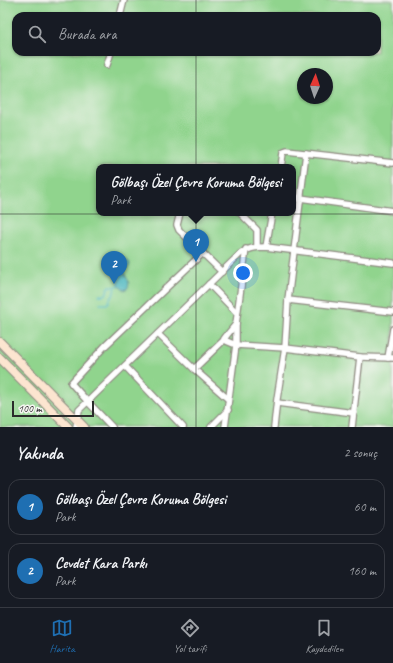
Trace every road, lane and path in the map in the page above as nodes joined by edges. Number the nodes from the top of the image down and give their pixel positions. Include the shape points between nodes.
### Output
1 (124, 0) edge
2 (121, 12) edge
3 (110, 56) edge
4 (108, 65) dead end
5 (306, 153) junction
6 (393, 163) edge
7 (281, 164) edge
8 (296, 197) edge
9 (301, 198) junction
10 (393, 211) edge
11 (179, 216) edge
12 (243, 216) edge
13 (271, 216) edge
14 (257, 247) junction
15 (266, 247) junction
16 (246, 250) junction
17 (294, 250) junction
18 (202, 253) junction
19 (393, 263) edge
20 (222, 272) junction
21 (209, 284) junction
22 (288, 300) junction
23 (237, 312) junction
24 (393, 312) edge
25 (236, 324) junction
26 (393, 329) edge
27 (158, 334) junction
28 (224, 340) junction
29 (0, 342) edge
30 (236, 345) junction
31 (285, 348) junction
32 (360, 357) junction
33 (0, 358) edge
34 (390, 358) edge
35 (125, 366) junction
36 (194, 369) junction
37 (228, 398) junction
38 (88, 402) junction
39 (277, 403) junction
40 (228, 409) junction
41 (354, 413) junction
42 (77, 424) edge
43 (68, 427) edge
44 (84, 427) edge
45 (112, 427) edge
46 (184, 427) edge
47 (211, 427) edge
48 (225, 427) edge
49 (274, 427) edge
50 (352, 427) edge

1 - 2 street
3 - 4 street
5 - 6 street
5 - 7 street via 284,152
5 - 9 street
8 - 9 street
9 - 10 street
9 - 17 street
11 - 18 street via 177,226 179,230
12 - 14 street via 257,230
13 - 15 street
14 - 15 street
14 - 16 street
15 - 17 street
16 - 20 street
16 - 23 street
17 - 19 street
17 - 22 street
18 - 20 street
18 - 38 street via 105,346 71,383
20 - 21 street
21 - 23 street
21 - 27 street
22 - 24 street
22 - 31 street
23 - 25 street
25 - 28 street
25 - 30 street
26 - 34 street
27 - 35 street
27 - 36 street
28 - 30 street
28 - 36 street
29 - 42 main road
30 - 31 street
30 - 37 street
31 - 32 street
31 - 39 street
32 - 34 street
32 - 41 street
33 - 43 main road
35 - 38 street
35 - 46 street
36 - 37 street
37 - 40 street
38 - 42 street via 79,410
38 - 45 street
39 - 41 street
39 - 49 street
40 - 47 street
40 - 48 street
41 - 50 street
42 - 44 main road

